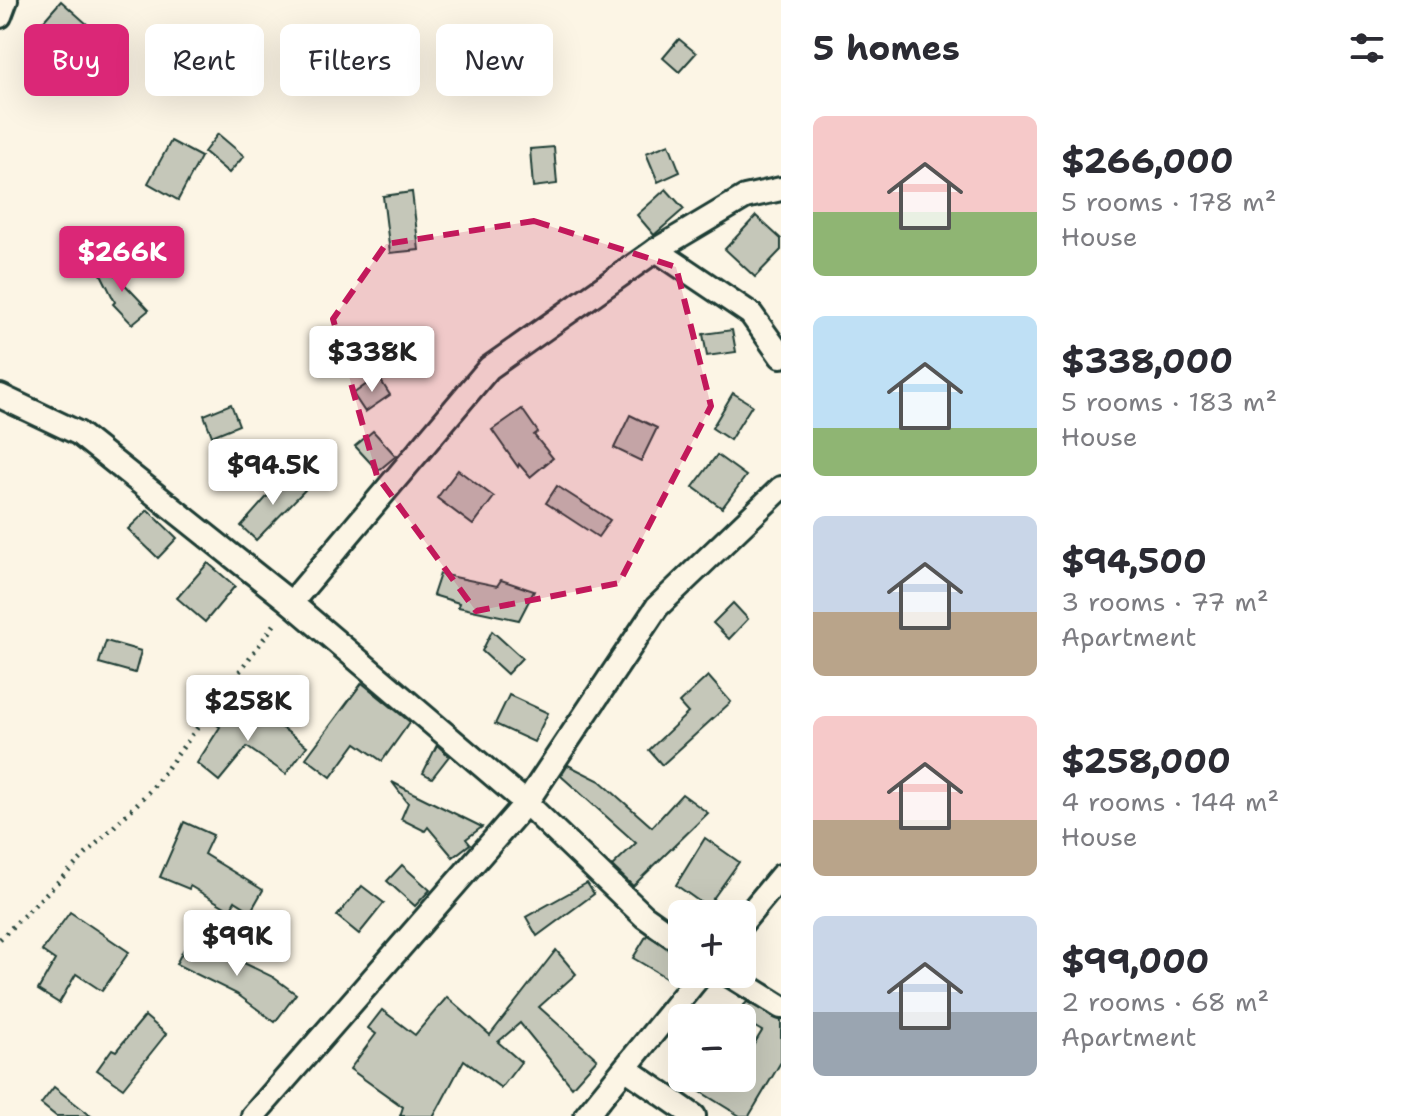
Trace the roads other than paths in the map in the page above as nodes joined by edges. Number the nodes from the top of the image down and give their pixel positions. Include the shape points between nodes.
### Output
1 (6, 0) edge
2 (0, 16) edge
3 (781, 189) edge
4 (656, 250) junction
5 (781, 356) edge
6 (0, 396) edge
7 (781, 488) edge
8 (291, 603) junction
9 (526, 803) junction
10 (781, 876) edge
11 (756, 906) edge
12 (668, 933) edge
13 (690, 988) edge
14 (750, 988) edge
15 (781, 1007) edge
16 (625, 1068) junction
17 (253, 1116) edge
18 (586, 1116) edge
19 (694, 1116) edge

1 - 2 street
3 - 4 street via 745,197
4 - 5 street via 751,314
4 - 8 street via 489,368
6 - 8 street via 78,433
7 - 9 street via 657,607
8 - 9 street
9 - 12 street
9 - 17 street
10 - 11 street
13 - 16 street
14 - 15 street
16 - 18 street
16 - 19 street

